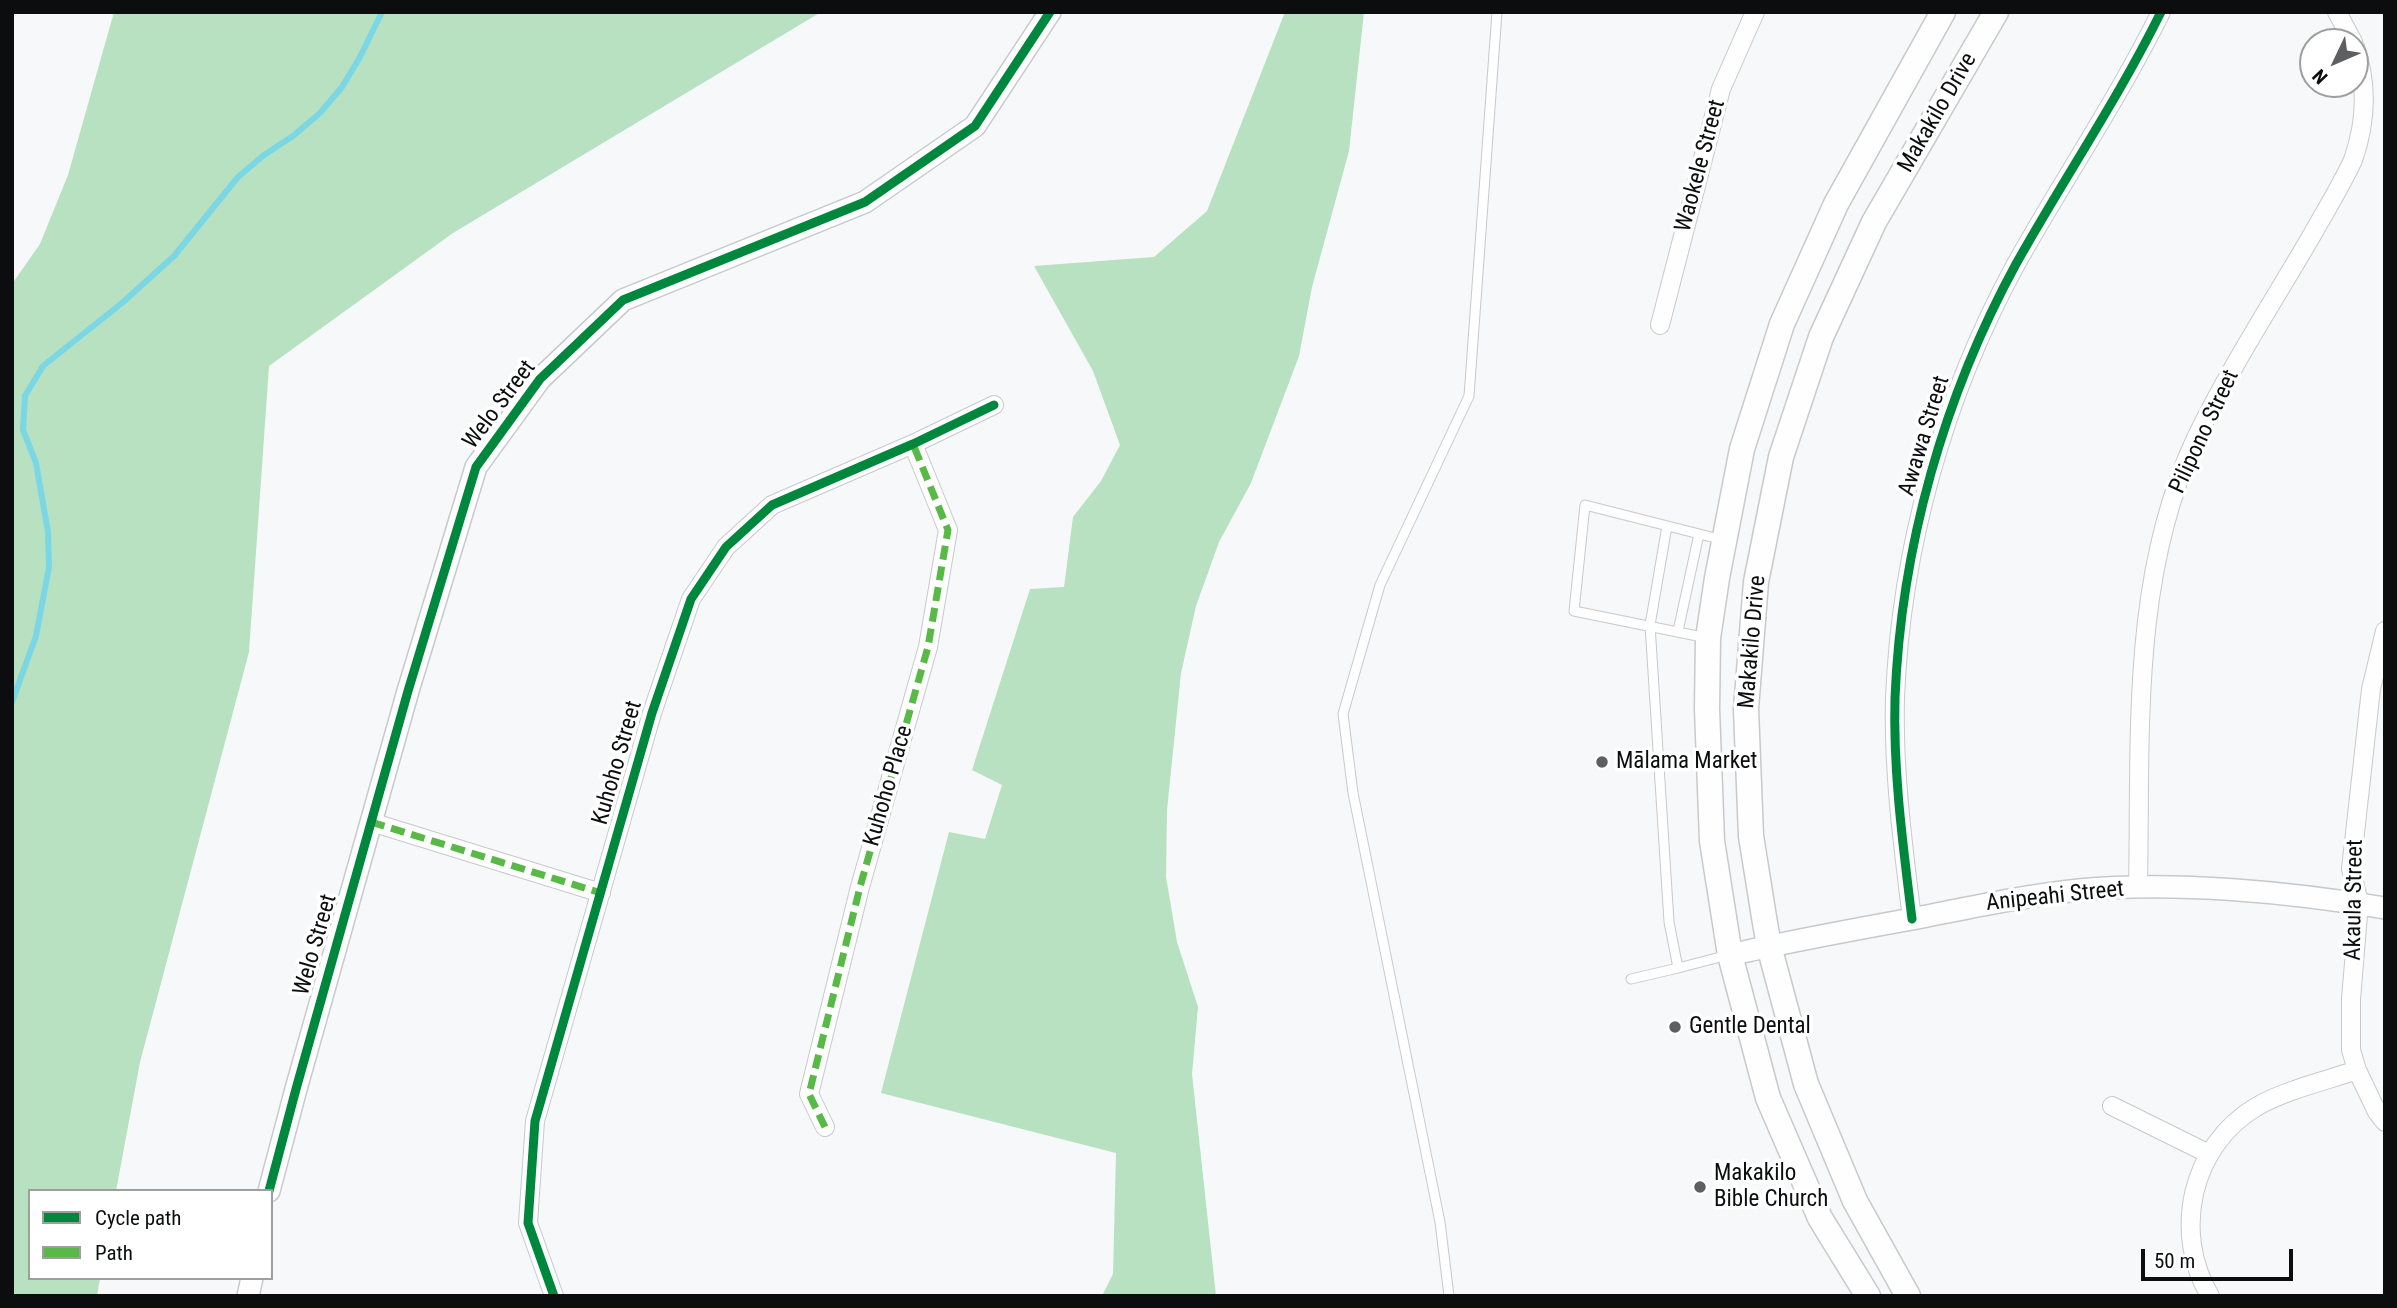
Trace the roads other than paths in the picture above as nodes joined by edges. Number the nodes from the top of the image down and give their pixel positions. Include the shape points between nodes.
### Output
1 (1050, 12) edge
2 (1497, 12) edge
3 (1755, 12) edge
4 (1943, 12) edge
5 (1996, 12) edge
6 (2161, 12) edge
7 (2337, 12) edge
8 (2346, 28) edge
9 (2364, 98) edge
10 (1660, 325) dead end
11 (994, 405) dead end
12 (913, 444) junction
13 (1667, 526) junction
14 (1699, 534) junction
15 (1724, 540) junction
16 (1650, 625) junction
17 (1678, 631) junction
18 (2385, 631) edge
19 (1708, 638) junction
20 (371, 822) junction
21 (2138, 888) junction
22 (601, 893) junction
23 (2359, 903) junction
24 (2385, 908) edge
25 (1912, 919) junction
26 (1769, 946) junction
27 (1730, 955) junction
28 (1678, 968) junction
29 (1631, 979) dead end
30 (2357, 1070) junction
31 (2112, 1106) dead end
32 (2385, 1122) edge
33 (825, 1127) dead end
34 (2209, 1154) junction
35 (271, 1189) edge
36 (554, 1296) edge
37 (1449, 1296) edge
38 (1868, 1296) edge
39 (1908, 1296) edge
40 (2210, 1296) edge

1 - 20 street, Welo Street via 975,126 865,202 623,300 540,379 476,467
2 - 37 lane via 1469,396 1380,585 1343,714 1353,793 1440,1222
3 - 10 street, Waokele Street via 1721,89
4 - 15 main road, Makakilo Drive via 1836,204 1782,324 1742,449
5 - 26 main road, Makakilo Drive via 1874,222 1821,337 1781,457 1756,582 1746,709 1751,836
6 - 25 street, Awawa Street via 2015,266 1966,368 1930,475 1906,585 1895,698 1898,811
7 - 8 street
9 - 21 street, Pilipono Street via 2353,160 2196,440 2157,551 2143,668
11 - 12 street, Kuhoho Street
12 - 22 street, Kuhoho Street via 772,505 726,547 691,599 652,713
12 - 33 street, Kuhoho Place via 948,530 928,647 860,887 809,1094
13 - 14 lane
13 - 16 lane
13 - 16 lane via 1585,505 1574,611
14 - 15 lane
14 - 17 lane
15 - 19 main road, Makakilo Drive
16 - 17 lane
16 - 28 lane via 1670,922
17 - 19 lane
18 - 23 street, Akaula Street via 2371,690 2351,869
19 - 27 main road, Makakilo Drive via 1711,829
20 - 22 street
20 - 35 street, Welo Street
21 - 23 street, Anipeahi Street via 2228,890
21 - 25 street, Anipeahi Street via 2006,900
22 - 36 street, Kuhoho Street via 535,1121 528,1223
23 - 24 street, Anipeahi Street
23 - 30 street, Akaula Street via 2351,999 2351,1050
25 - 26 street, Anipeahi Street
26 - 27 street, Anipeahi Street
26 - 39 main road, Makakilo Drive via 1806,1084 1855,1201
27 - 28 lane
27 - 38 main road, Makakilo Drive via 1768,1098 1820,1219
28 - 29 lane
30 - 32 street, Akaula Street
30 - 34 street via 2253,1108
31 - 34 street
34 - 40 street via 2194,1191 2190,1230 2195,1262

